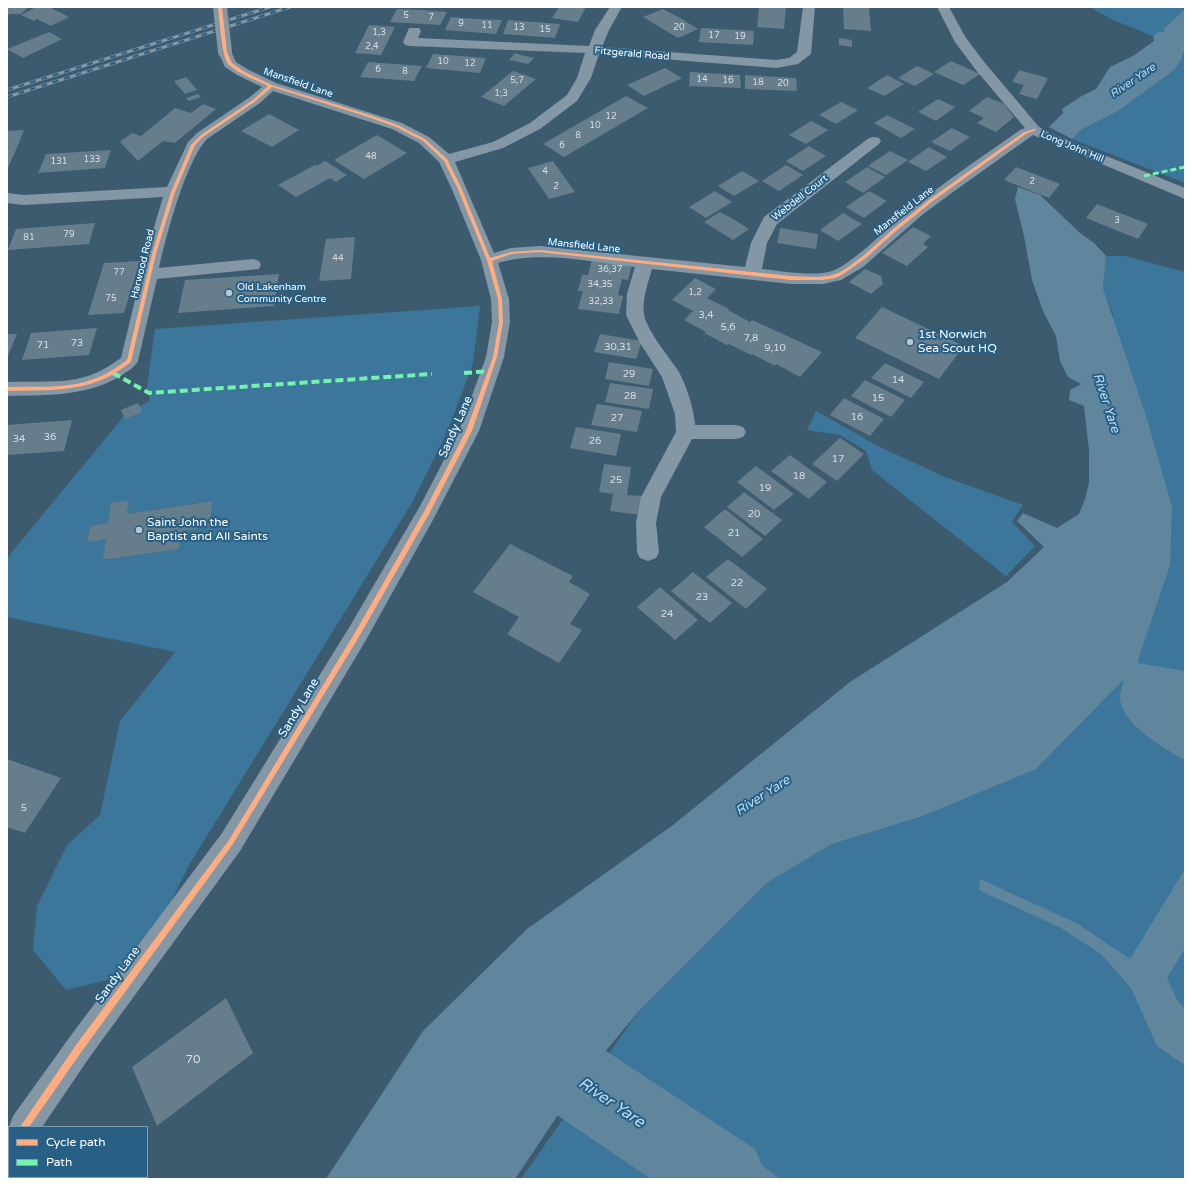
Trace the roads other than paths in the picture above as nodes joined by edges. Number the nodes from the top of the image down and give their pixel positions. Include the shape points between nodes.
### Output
1 (220, 7) edge
2 (616, 7) edge
3 (809, 7) edge
4 (943, 7) edge
5 (410, 42) dead end
6 (593, 51) junction
7 (271, 86) junction
8 (1040, 134) junction
9 (874, 141) dead end
10 (446, 160) junction
11 (173, 192) junction
12 (1185, 194) edge
13 (7, 198) edge
14 (489, 260) junction
15 (645, 263) junction
16 (253, 265) dead end
17 (150, 274) junction
18 (752, 274) junction
19 (7, 389) edge
20 (686, 432) junction
21 (736, 432) dead end
22 (648, 552) dead end
23 (25, 1126) edge

1 - 7 street, Mansfield Lane, bridge via 225,52 230,64
2 - 6 street
3 - 6 street, Fitzgerald Road via 804,54 793,61 776,64
4 - 8 street, Long John Hill via 960,39 980,66
5 - 6 street, Fitzgerald Road
6 - 10 street via 584,78 572,98 535,126 498,145
7 - 10 street, Mansfield Lane via 397,126 424,140
7 - 11 street, Harwood Road via 197,140
8 - 12 street, Long John Hill
8 - 18 street, Mansfield Lane via 1025,133 902,223 839,274 823,278
9 - 18 street, Webdell Court via 770,221 759,243
10 - 14 street, Mansfield Lane
11 - 13 street via 24,200
11 - 17 street, Harwood Road
14 - 15 street, Mansfield Lane via 511,253 540,251
14 - 23 street, Sandy Lane via 500,299 501,322 495,358 469,431 427,512 358,634 231,842
15 - 18 street, Mansfield Lane
15 - 20 street via 636,294 635,315 646,338 671,375 685,414
16 - 17 street
17 - 19 street, Harwood Road via 130,361 113,373 93,382
20 - 21 street
20 - 22 street via 651,497 646,523

